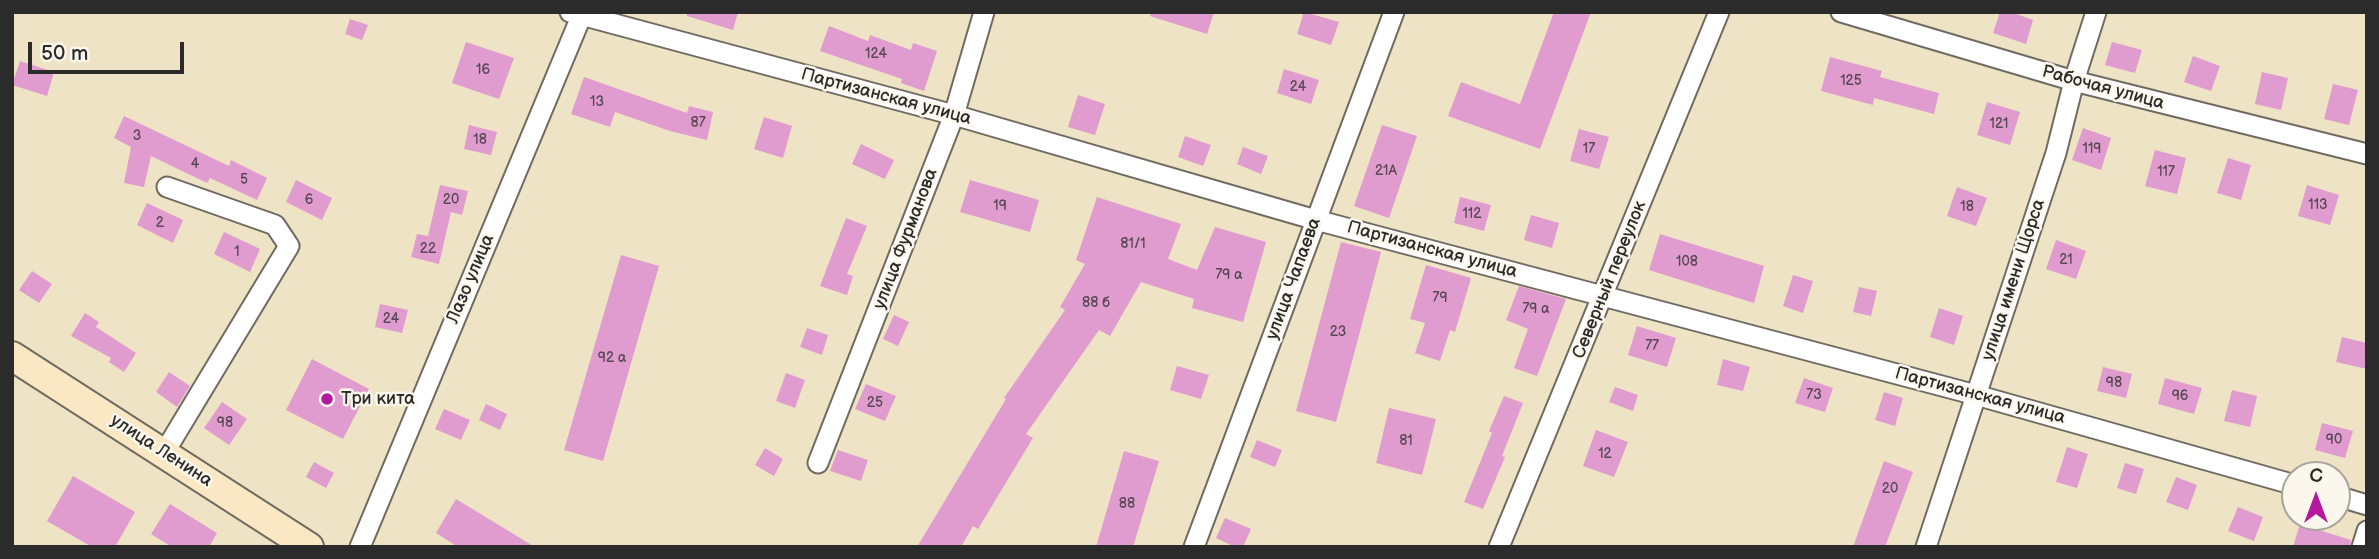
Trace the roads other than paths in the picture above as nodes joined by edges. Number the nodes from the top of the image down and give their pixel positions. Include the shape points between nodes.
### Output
1 (984, 12) edge
2 (1394, 12) edge
3 (1719, 12) edge
4 (1841, 12) edge
5 (2096, 12) edge
6 (578, 13) edge
7 (2074, 82) junction
8 (954, 115) junction
9 (2367, 154) edge
10 (167, 187) dead end
11 (1316, 220) junction
12 (1604, 296) junction
13 (12, 356) edge
14 (1976, 395) junction
15 (164, 453) junction
16 (818, 463) dead end
17 (2281, 481) edge
18 (2367, 531) edge
19 (309, 547) edge
20 (360, 547) edge
21 (1194, 547) edge
22 (1499, 547) edge
23 (1926, 547) edge
24 (2362, 547) edge

1 - 8 street, улица Фурманова
2 - 11 street, улица Чапаева
3 - 12 street, Северный переулок
4 - 7 street, Рабочая улица
5 - 7 street, улица имени Щорса
6 - 8 street, Партизанская улица
6 - 20 street, Лазо улица
7 - 9 street, Рабочая улица
7 - 14 street, улица имени Щорса via 2056,153
8 - 11 street, Партизанская улица
8 - 16 street, улица Фурманова
10 - 15 street via 275,225 289,246
11 - 12 street, Партизанская улица
11 - 21 street, улица Чапаева
12 - 14 street, Партизанская улица
12 - 22 street, Северный переулок
13 - 15 main road, улица Ленина
14 - 17 street, Партизанская улица
14 - 23 street, улица имени Щорса
15 - 19 main road, улица Ленина
18 - 24 street

